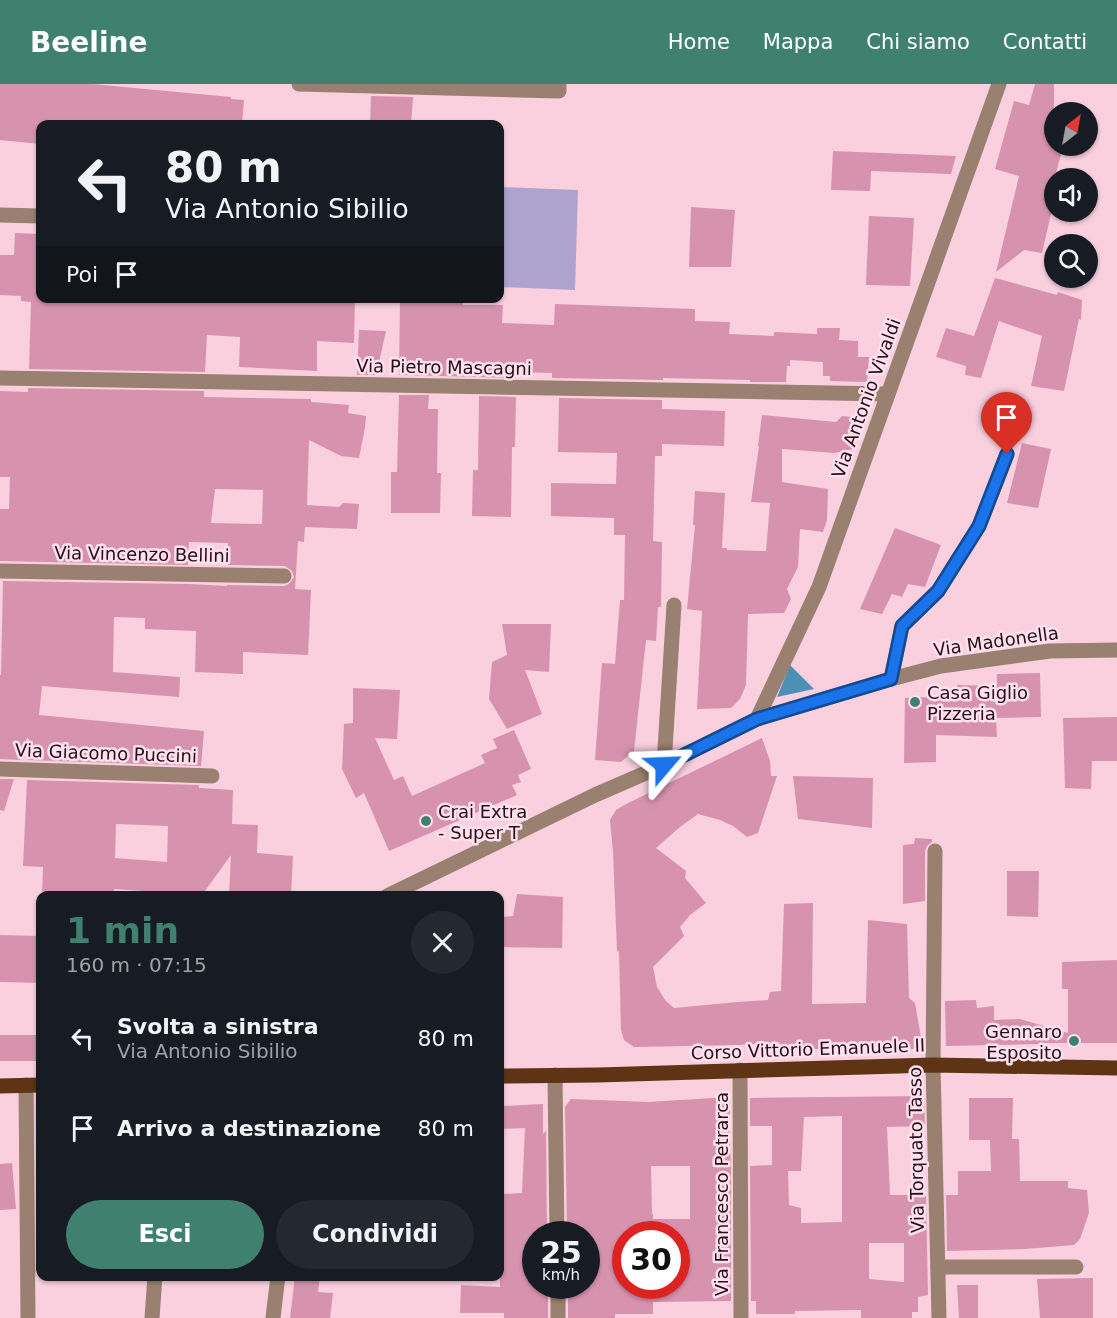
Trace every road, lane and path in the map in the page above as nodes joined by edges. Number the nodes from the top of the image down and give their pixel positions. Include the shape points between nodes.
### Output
1 (299, 84) edge
2 (559, 84) edge
3 (999, 84) edge
4 (0, 215) edge
5 (36, 216) edge
6 (0, 378) edge
7 (888, 394) junction
8 (1007, 454) dead end
9 (0, 571) edge
10 (284, 576) dead end
11 (674, 605) dead end
12 (1117, 650) edge
13 (891, 679) junction
14 (757, 719) junction
15 (664, 765) junction
16 (0, 769) edge
17 (212, 776) dead end
18 (936, 851) dead end
19 (397, 891) edge
20 (933, 1065) junction
21 (1117, 1068) edge
22 (740, 1070) junction
23 (555, 1075) junction
24 (504, 1076) edge
25 (33, 1085) edge
26 (0, 1086) edge
27 (557, 1221) edge
28 (938, 1267) junction
29 (1076, 1267) dead end
30 (155, 1281) edge
31 (277, 1281) edge
32 (558, 1299) edge
33 (27, 1318) edge
34 (152, 1318) edge
35 (273, 1318) edge
36 (558, 1318) edge
37 (741, 1318) edge
38 (939, 1318) edge

1 - 2 street via 559,91
3 - 7 street, Via Antonio Vivaldi
4 - 5 street
6 - 7 street, Via Pietro Mascagni
7 - 14 street, Via Antonio Vivaldi via 819,587
8 - 13 street via 979,526 938,591 902,626
9 - 10 street, Via Vincenzo Bellini
11 - 15 street
12 - 13 street, Via Madonella via 1050,651 941,666
13 - 14 street, Via Madonella
14 - 15 street, Via Madonella
15 - 19 street, Via Madonella
16 - 17 street, Via Giacomo Puccini
18 - 20 street, Via Torquato Tasso
20 - 21 main road, Corso Vittorio Emanuele II
20 - 22 main road, Corso Vittorio Emanuele II
20 - 28 street, Via Torquato Tasso
22 - 23 main road, Corso Vittorio Emanuele II
22 - 37 street, Via Francesco Petrarca
23 - 24 main road, Corso Vittorio Emanuele II
23 - 27 street
25 - 26 main road
25 - 33 street
28 - 29 street
28 - 38 street, Via Torquato Tasso
30 - 34 street
31 - 35 street
32 - 36 street

